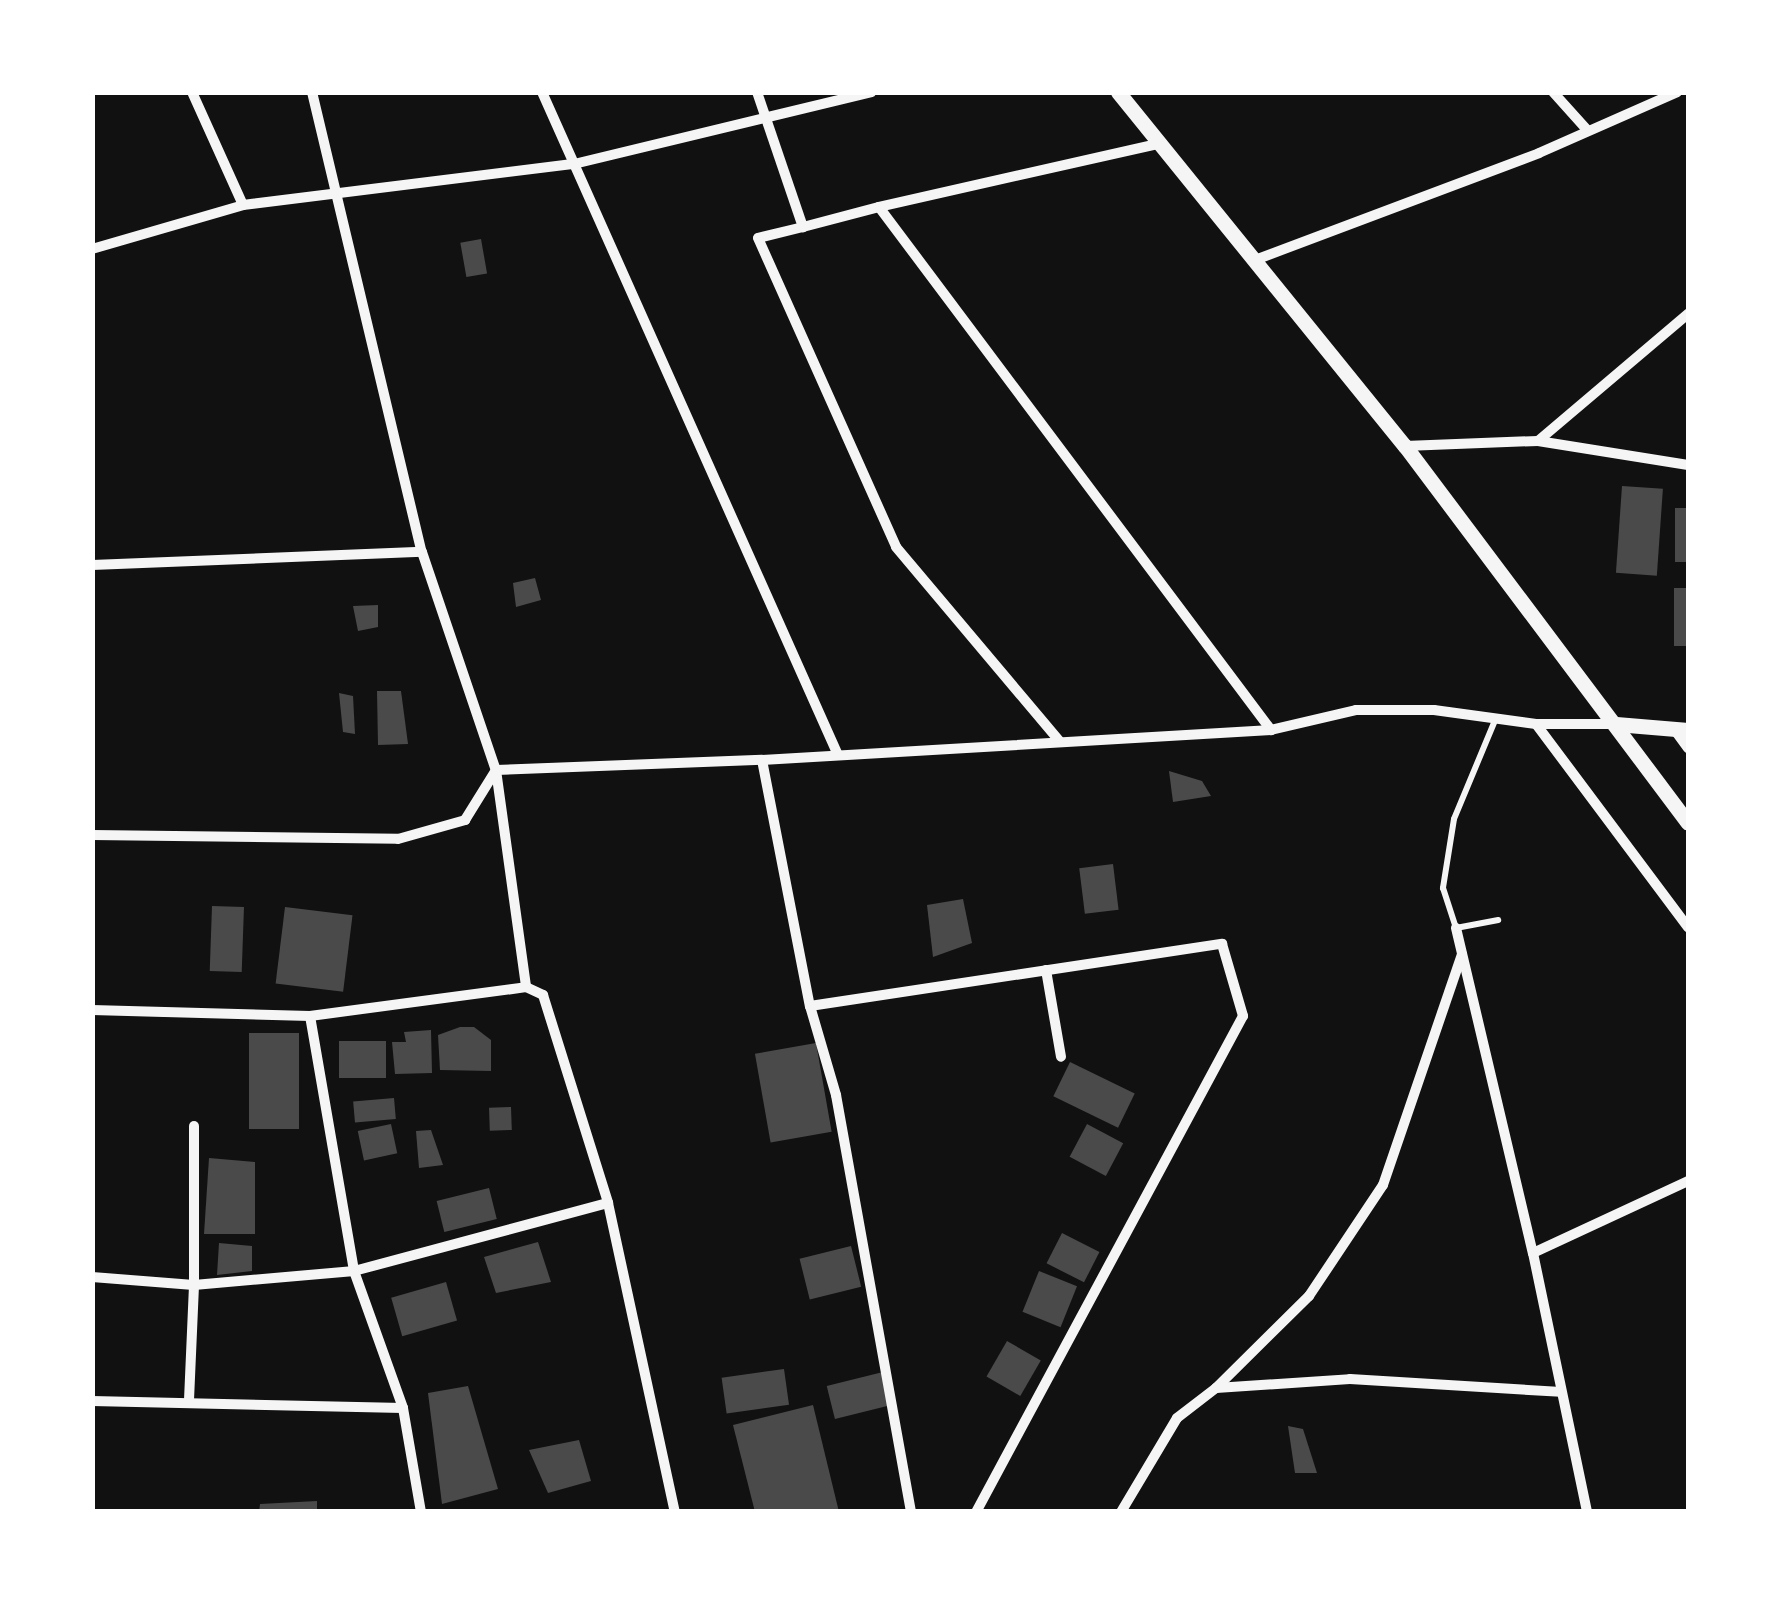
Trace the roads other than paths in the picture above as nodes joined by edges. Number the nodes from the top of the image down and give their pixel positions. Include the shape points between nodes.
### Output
1 (192, 92) edge
2 (312, 92) edge
3 (542, 92) edge
4 (758, 92) edge
5 (870, 92) edge
6 (1118, 92) edge
7 (1554, 92) edge
8 (1677, 92) edge
9 (766, 118) junction
10 (1588, 132) junction
11 (1162, 144) junction
12 (574, 164) junction
13 (336, 194) junction
14 (243, 205) junction
15 (879, 207) junction
16 (803, 227) junction
17 (92, 249) edge
18 (1255, 260) junction
19 (1688, 314) edge
20 (1538, 441) junction
21 (1405, 446) junction
22 (1688, 465) edge
23 (422, 552) junction
24 (92, 564) edge
25 (1497, 717) junction
26 (1536, 724) junction
27 (1616, 724) junction
28 (1681, 729) edge
29 (1271, 730) junction
30 (1060, 742) junction
31 (1688, 748) edge
32 (838, 755) junction
33 (762, 760) junction
34 (496, 770) junction
35 (1688, 823) edge
36 (92, 836) edge
37 (1498, 920) dead end
38 (1688, 927) edge
39 (1456, 928) junction
40 (1462, 953) junction
41 (1046, 970) junction
42 (526, 987) junction
43 (810, 1006) junction
44 (92, 1010) edge
45 (310, 1016) junction
46 (1061, 1057) dead end
47 (194, 1126) dead end
48 (1688, 1180) edge
49 (608, 1203) junction
50 (1533, 1253) junction
51 (354, 1271) junction
52 (92, 1277) edge
53 (194, 1285) junction
54 (1216, 1388) junction
55 (1561, 1392) junction
56 (92, 1400) edge
57 (189, 1400) junction
58 (403, 1408) junction
59 (421, 1512) edge
60 (675, 1512) edge
61 (911, 1512) edge
62 (976, 1512) edge
63 (1121, 1512) edge
64 (1587, 1512) edge

1 - 14 street
2 - 13 street
3 - 12 street
4 - 9 street
5 - 9 street
6 - 11 street
7 - 10 street
8 - 10 street
9 - 12 street
9 - 16 street
10 - 18 street
11 - 15 street
11 - 18 street
12 - 13 street
12 - 32 street
13 - 14 street
13 - 23 street
14 - 17 street
15 - 16 street
15 - 29 street
16 - 30 street via 758,238 896,547
18 - 21 street
19 - 20 street
20 - 21 street
20 - 22 street
21 - 27 street
23 - 24 street
23 - 34 street
25 - 26 street
25 - 29 street via 1356,710
25 - 39 lane via 1454,819 1442,888
26 - 27 street
26 - 38 street
27 - 28 street
27 - 35 street
28 - 31 street
29 - 30 street
30 - 32 street
32 - 33 street
33 - 34 street
33 - 43 street
34 - 36 street via 465,820 398,839
34 - 42 street
37 - 39 lane
39 - 40 street
40 - 50 street
40 - 54 street via 1383,1185 1308,1296
41 - 43 street
41 - 46 street
41 - 62 street via 1222,944 1243,1016
42 - 45 street
42 - 49 street via 544,995
43 - 61 street via 836,1095
44 - 45 street
45 - 51 street
47 - 53 street
48 - 50 street
49 - 51 street
49 - 60 street
50 - 55 street
51 - 53 street
51 - 58 street
52 - 53 street
53 - 57 street
54 - 55 street via 1350,1379
54 - 63 street via 1177,1418
55 - 64 street
56 - 57 street
57 - 58 street
58 - 59 street

